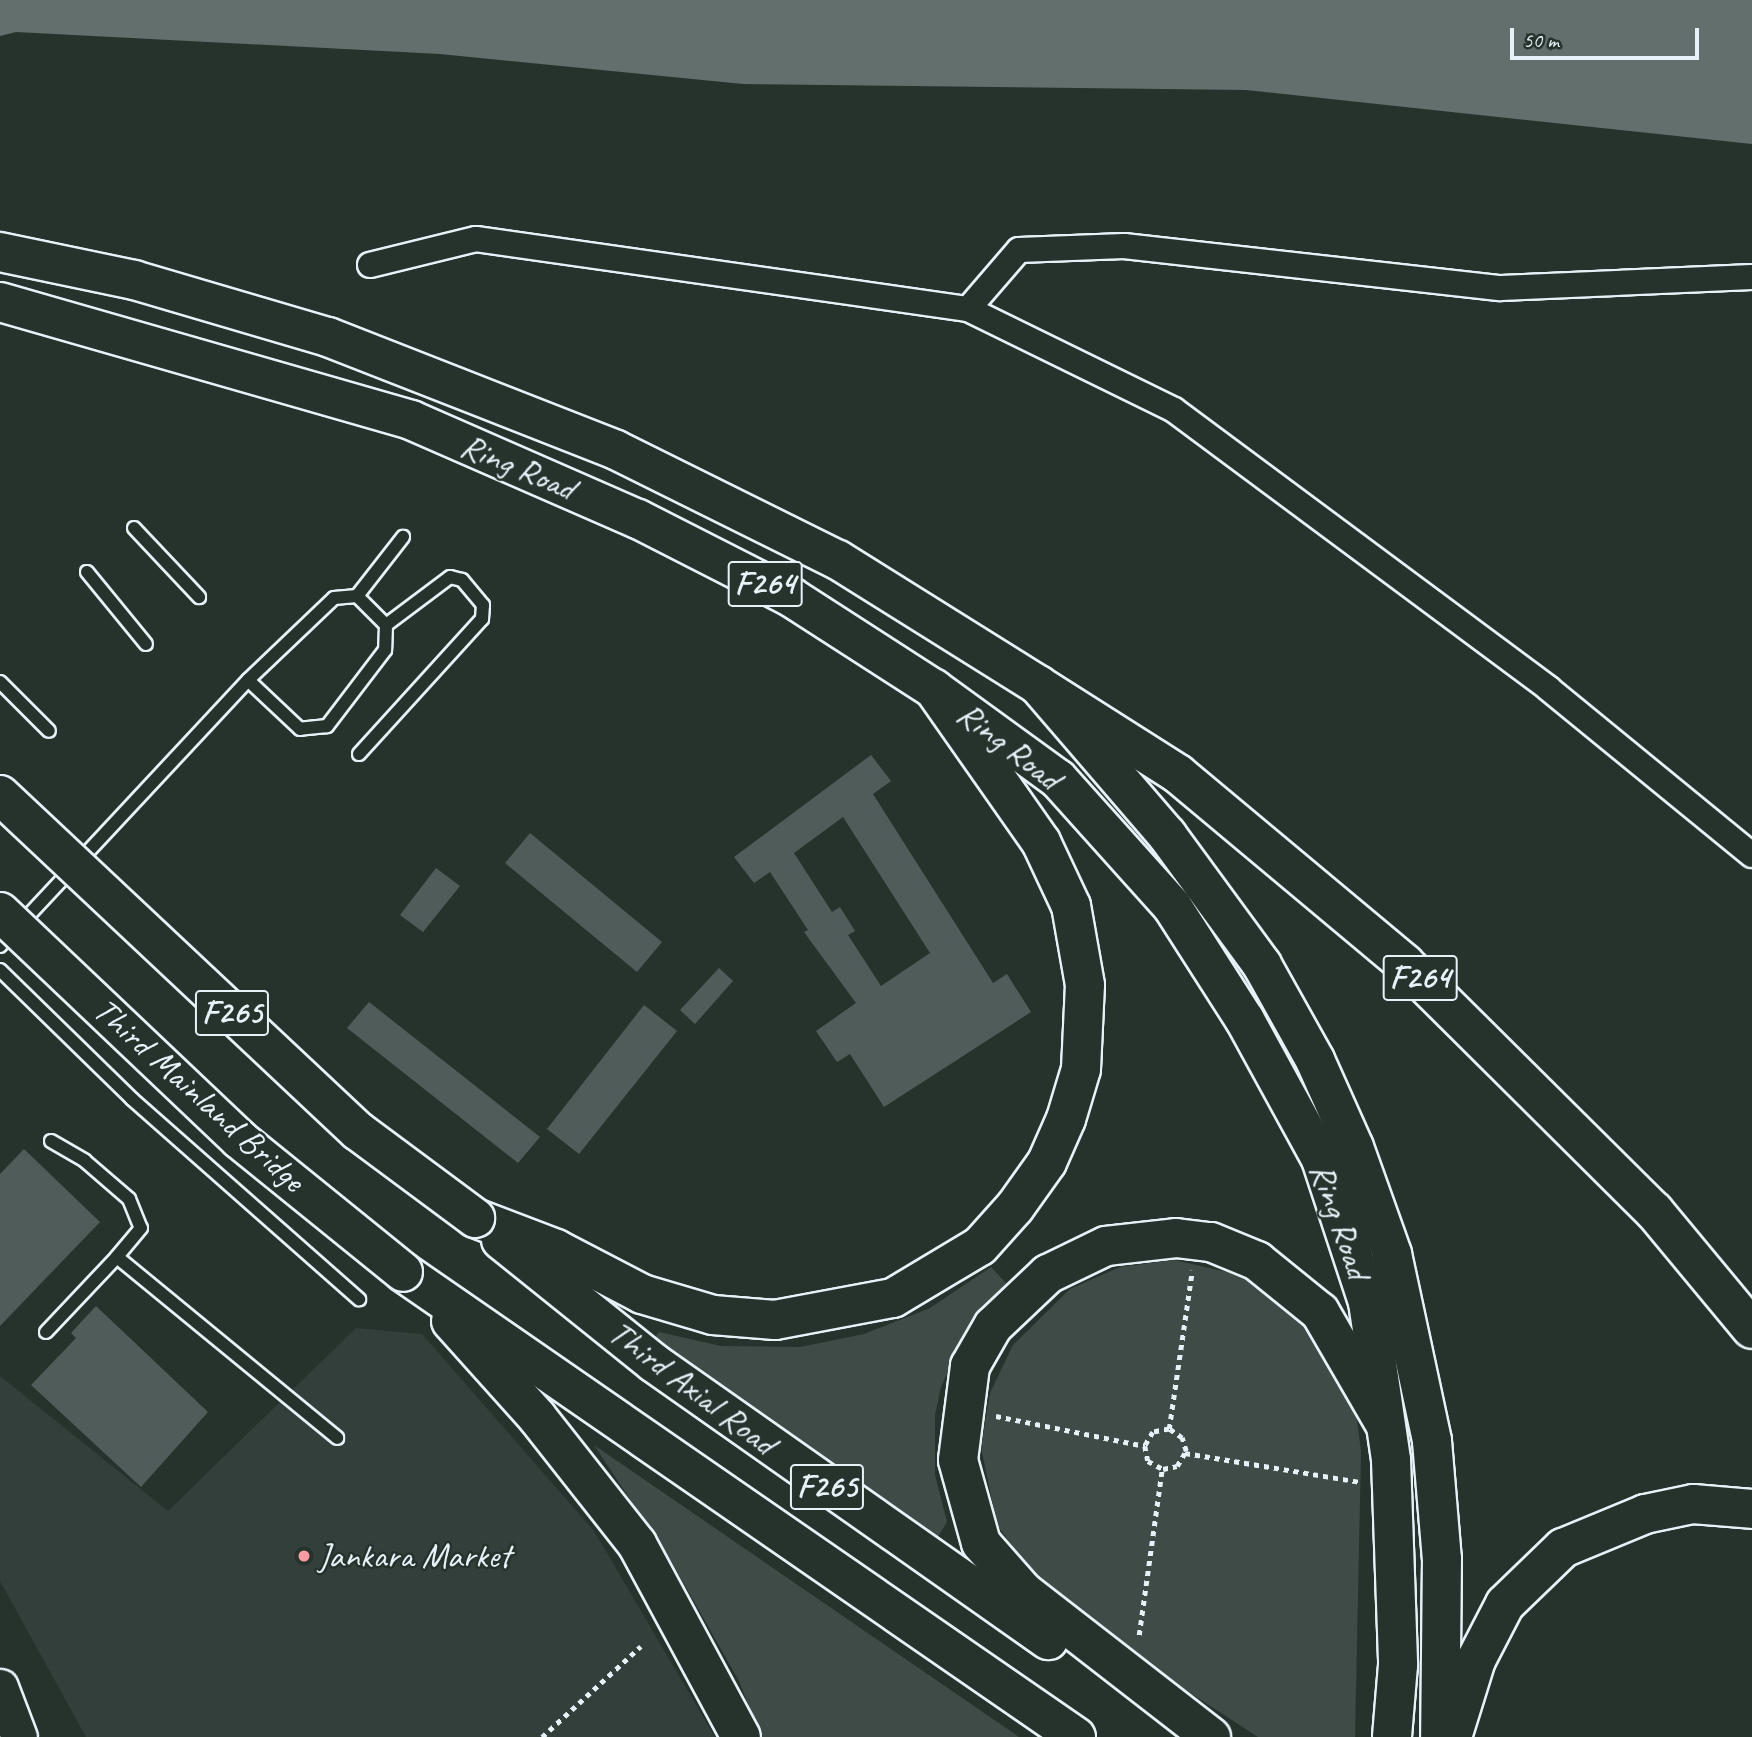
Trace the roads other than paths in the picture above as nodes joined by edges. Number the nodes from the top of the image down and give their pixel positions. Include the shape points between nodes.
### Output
1 (0, 252) edge
2 (370, 265) dead end
3 (1752, 277) edge
4 (0, 302) edge
5 (968, 309) junction
6 (134, 528) dead end
7 (403, 537) dead end
8 (87, 572) dead end
9 (357, 596) junction
10 (199, 597) dead end
11 (386, 625) junction
12 (146, 644) dead end
13 (248, 681) junction
14 (0, 682) edge
15 (1038, 685) junction
16 (934, 689) junction
17 (49, 731) dead end
18 (359, 754) dead end
19 (0, 795) edge
20 (1752, 855) edge
21 (0, 912) edge
22 (0, 946) edge
23 (0, 970) edge
24 (51, 1141) dead end
25 (1337, 1153) junction
26 (475, 1219) junction
27 (117, 1256) junction
28 (408, 1274) junction
29 (359, 1298) dead end
30 (1752, 1329) edge
31 (46, 1332) dead end
32 (1385, 1424) junction
33 (337, 1438) dead end
34 (1752, 1509) edge
35 (0, 1687) edge
36 (16, 1736) edge
37 (741, 1737) edge
38 (1076, 1737) edge
39 (1192, 1737) edge
40 (1211, 1737) edge
41 (1392, 1737) edge
42 (1440, 1737) edge
43 (1452, 1737) edge

1 - 15 main road, Ring Road / F264 via 134,281 327,337 616,450 838,559
2 - 5 street via 476,239
3 - 5 street via 1501,288 1124,246 1019,250
4 - 16 main road, Ring Road / F264 via 411,420 650,525 791,597
5 - 20 street via 1174,410 1549,689
6 - 10 lane
7 - 9 lane
8 - 12 lane
9 - 11 lane
9 - 13 lane via 334,598
11 - 13 lane via 385,650 327,726 300,729
11 - 18 lane via 450,577 463,580 483,605 482,619
13 - 22 lane
14 - 17 lane
15 - 25 main road via 1167,835 1262,965 1315,1060
15 - 30 main road, F264 via 1178,774 1405,964 1654,1211
16 - 25 main road, Ring Road / F264 via 1058,779 1172,906
16 - 26 main road via 1041,842 1071,906 1085,985 1081,1069 1066,1119 1047,1162 1006,1217 980,1246 893,1298 775,1320 713,1315 642,1294 556,1250
19 - 26 main road, F265, bridge via 358,1131
21 - 28 main road, Third Mainland Bridge / F265, bridge via 239,1139
23 - 29 lane via 132,1099
24 - 27 lane via 85,1161 130,1199 141,1228
25 - 32 main road, Ring Road / F264 via 1368,1302
25 - 42 main road, Ring Road via 1392,1254 1432,1441 1444,1657
26 - 39 main road, Third Axial Road / F265 via 654,1363 879,1525
27 - 31 lane
27 - 33 lane
28 - 37 main road via 537,1417 637,1544
28 - 38 main road, Third Axial Road / F265
32 - 40 main road via 1353,1360 1320,1312 1298,1290 1256,1261 1211,1242 1176,1237 1107,1246 1048,1274 993,1326 970,1366 958,1443 961,1489 981,1543 1024,1592
32 - 41 main road, Ring Road / F264 via 1397,1567
34 - 43 main road via 1693,1504 1645,1514 1563,1548 1504,1604 1476,1660
35 - 36 street

